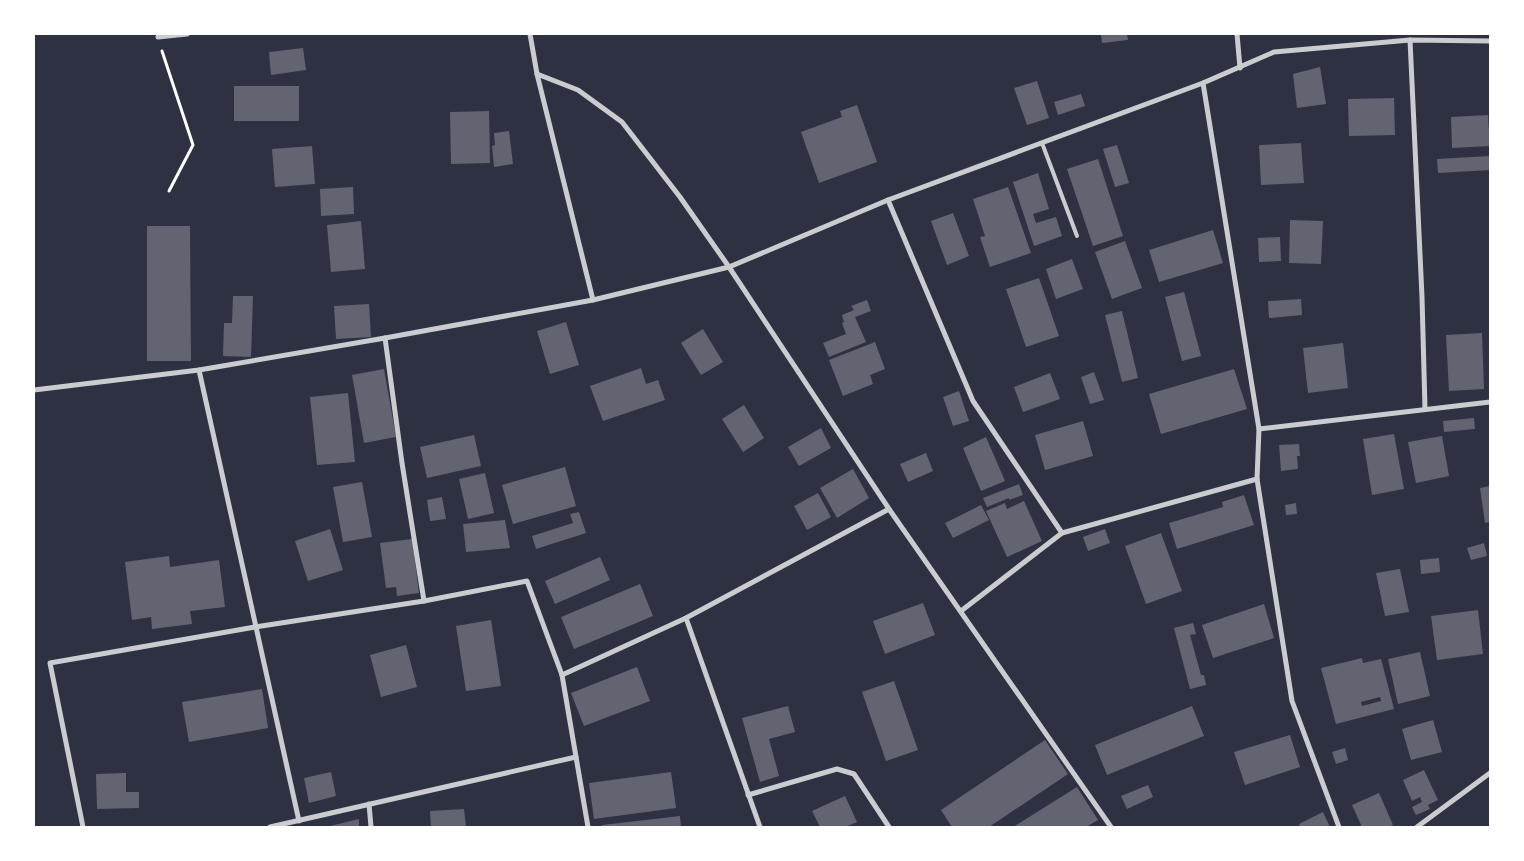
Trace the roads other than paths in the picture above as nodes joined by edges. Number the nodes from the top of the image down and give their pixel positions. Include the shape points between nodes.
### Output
1 (187, 34) edge
2 (530, 34) edge
3 (1238, 34) edge
4 (158, 37) road end
5 (1410, 40) junction
6 (1490, 41) edge
7 (1240, 68) junction
8 (537, 74) junction
9 (1203, 83) junction
10 (1042, 143) junction
11 (888, 200) junction
12 (1077, 236) dead end
13 (729, 267) junction
14 (593, 300) junction
15 (385, 338) junction
16 (199, 370) junction
17 (34, 390) edge
18 (1490, 402) edge
19 (1424, 409) junction
20 (1259, 429) junction
21 (1257, 479) junction
22 (889, 509) junction
23 (1062, 533) junction
24 (424, 601) junction
25 (961, 612) junction
26 (686, 618) junction
27 (255, 628) junction
28 (562, 675) junction
29 (576, 757) junction
30 (1490, 773) edge
31 (748, 795) junction
32 (369, 804) junction
33 (299, 821) junction
34 (83, 827) edge
35 (270, 827) edge
36 (371, 827) edge
37 (588, 827) edge
38 (760, 827) edge
39 (889, 827) edge
40 (1111, 827) edge
41 (1339, 827) edge
42 (1417, 827) edge

1 - 4 street
2 - 8 street
3 - 7 street
5 - 6 street
5 - 7 street via 1274,52
5 - 19 street
7 - 9 street
8 - 13 street via 578,90 622,122
8 - 14 street
9 - 10 street
9 - 20 street
10 - 11 street
10 - 12 lane
11 - 13 street
11 - 23 street via 973,401
13 - 14 street
13 - 22 street
14 - 15 street
15 - 16 street
15 - 24 street
16 - 17 street
16 - 27 street
18 - 19 street
19 - 20 street
20 - 21 street
21 - 23 street
21 - 41 street via 1292,701
22 - 25 street
22 - 26 street
23 - 25 street
24 - 27 street
24 - 28 street via 527,581
25 - 40 street
26 - 28 street
26 - 31 street
27 - 33 street
27 - 34 street via 50,664
28 - 29 street
29 - 32 street
29 - 37 street
30 - 42 street
31 - 38 street
31 - 39 street via 837,769 854,774
32 - 33 street
32 - 36 street
33 - 35 street

